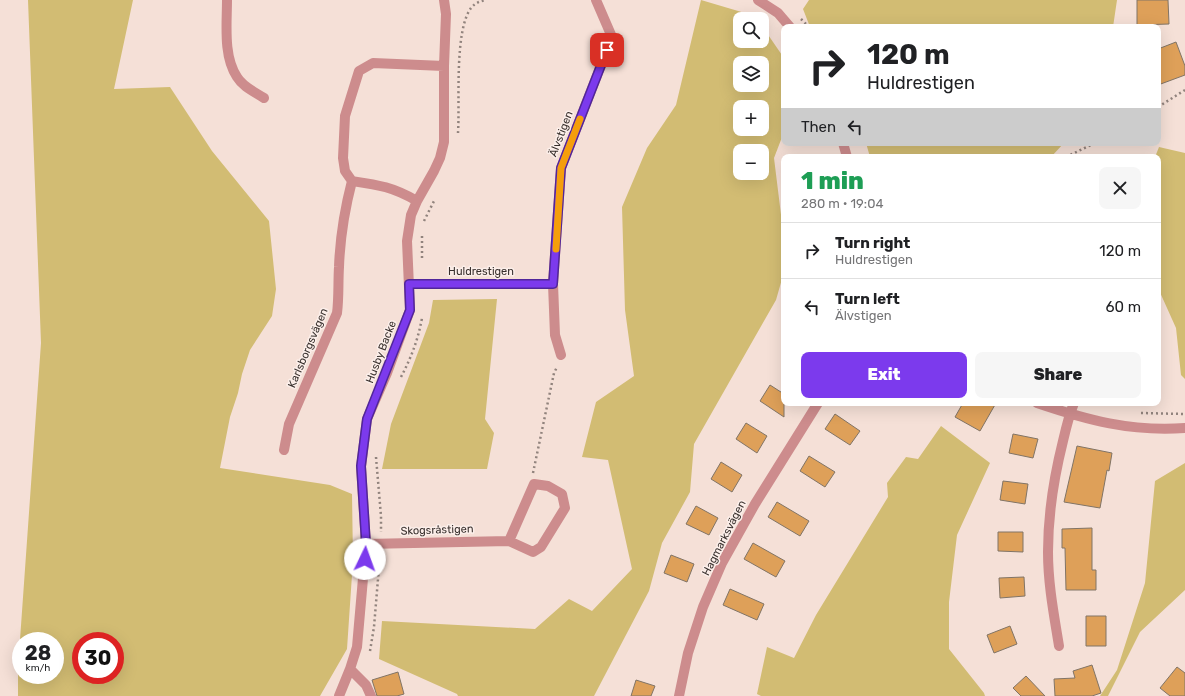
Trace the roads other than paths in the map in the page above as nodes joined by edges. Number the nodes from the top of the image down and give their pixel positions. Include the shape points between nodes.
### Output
1 (227, 0) edge
2 (444, 0) edge
3 (596, 0) edge
4 (758, 0) edge
5 (787, 24) edge
6 (444, 66) junction
7 (264, 98) dead end
8 (352, 181) junction
9 (417, 201) junction
10 (409, 284) junction
11 (553, 284) junction
12 (561, 355) road end
13 (816, 406) edge
14 (1046, 406) edge
15 (1073, 406) edge
16 (1070, 414) junction
17 (1185, 428) edge
18 (284, 450) dead end
19 (509, 541) junction
20 (366, 544) junction
21 (1059, 646) dead end
22 (350, 669) junction
23 (339, 696) edge
24 (371, 696) edge
25 (680, 696) edge

1 - 7 street via 230,62 237,78
2 - 6 street, Husby Backe
3 - 11 street, Älvstigen via 612,37 561,168
4 - 5 street via 778,13
6 - 8 street via 373,63 359,71 345,116 344,158 346,171
6 - 9 street, Husby Backe via 444,142 440,158
8 - 9 street via 383,185
8 - 18 street, Karlsborgsvägen via 342,232 337,313 289,424
9 - 10 street, Husby Backe via 411,215 407,241
10 - 11 street, Huldrestigen
10 - 20 street, Husby Backe via 410,310 367,419 361,466
11 - 12 street, Älvstigen via 555,335
13 - 25 street, Hagmarksvägen via 755,504 722,563 703,607 688,653
14 - 16 street
15 - 16 street
16 - 17 street via 1131,428
16 - 21 street via 1055,470 1048,545 1051,594
19 - 19 street, Skogsråstigen via 534,484 548,486 562,494 565,508 541,547 533,552
19 - 20 street, Skogsråstigen
20 - 22 street, Husby Backe via 357,647
22 - 23 street, Husby Backe
22 - 24 street via 366,685

